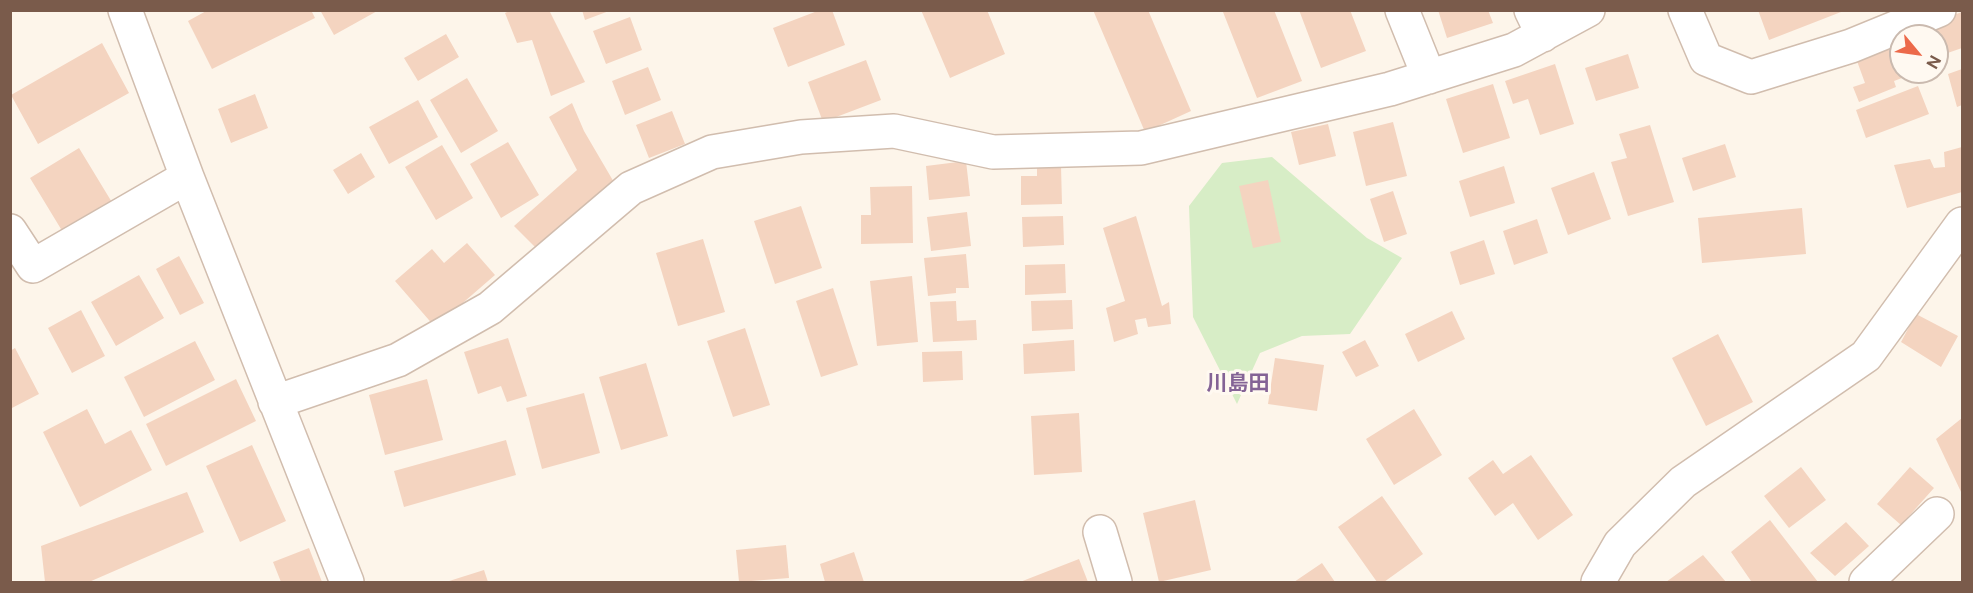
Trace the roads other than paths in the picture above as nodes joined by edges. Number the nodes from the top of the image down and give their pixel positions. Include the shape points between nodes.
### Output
1 (125, 10) edge
2 (1402, 10) edge
3 (1588, 10) edge
4 (1685, 10) edge
5 (1939, 10) edge
6 (1537, 23) edge
7 (1429, 77) junction
8 (187, 177) junction
9 (1962, 224) edge
10 (10, 231) edge
11 (275, 402) junction
12 (1937, 514) dead end
13 (1100, 532) dead end
14 (347, 582) edge
15 (1115, 582) edge
16 (1598, 582) edge
17 (1866, 582) edge

1 - 8 street
2 - 7 street
3 - 6 street
4 - 5 street via 1706,58 1751,77 1851,46
6 - 7 street via 1514,50
7 - 11 street via 1141,148 993,152 894,131 801,137 712,152 631,188 490,308 398,360
8 - 10 street via 33,266
8 - 11 street
9 - 16 street via 1866,356 1683,482 1620,544
11 - 14 street
12 - 17 street
13 - 15 street

